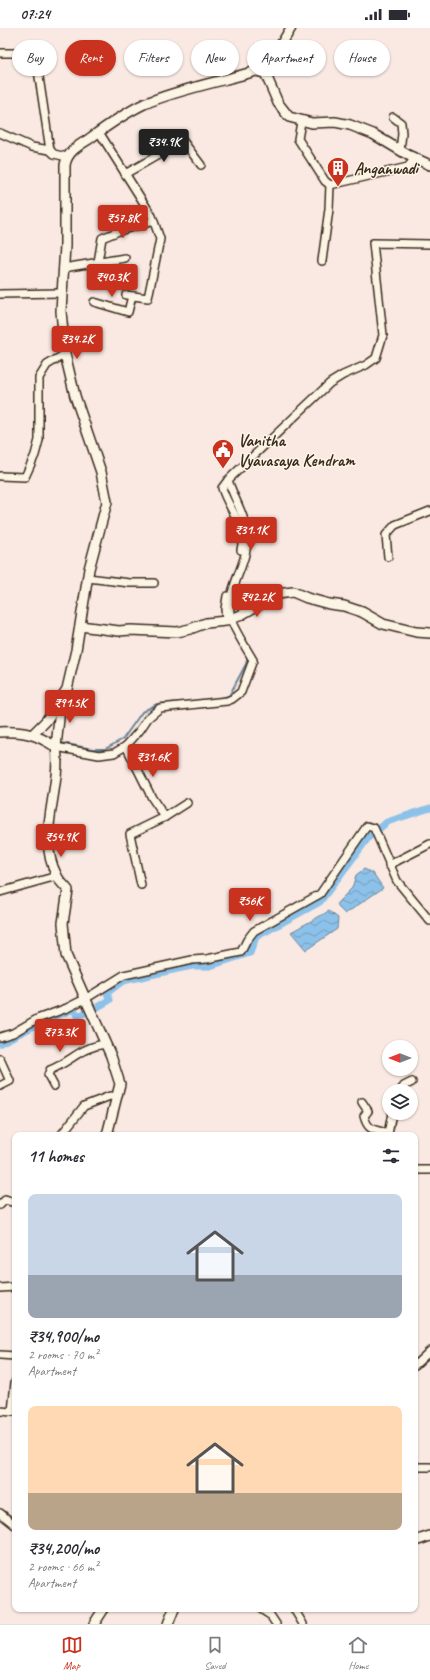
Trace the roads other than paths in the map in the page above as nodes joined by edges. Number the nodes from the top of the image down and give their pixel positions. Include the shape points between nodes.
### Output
1 (291, 28) edge
2 (284, 40) edge
3 (0, 53) edge
4 (247, 73) edge
5 (266, 76) edge
6 (393, 117) dead end
7 (300, 122) junction
8 (98, 132) junction
9 (0, 133) edge
10 (50, 150) junction
11 (400, 150) junction
12 (67, 158) junction
13 (415, 158) junction
14 (201, 164) dead end
15 (430, 165) edge
16 (125, 174) junction
17 (330, 185) junction
18 (154, 221) junction
19 (430, 244) edge
20 (125, 258) dead end
21 (322, 261) dead end
22 (98, 262) junction
23 (63, 268) junction
24 (62, 293) junction
25 (0, 294) edge
26 (94, 302) dead end
27 (65, 354) junction
28 (0, 476) edge
29 (430, 511) edge
30 (388, 557) dead end
31 (88, 578) junction
32 (154, 582) dead end
33 (229, 620) junction
34 (80, 626) junction
35 (430, 633) edge
36 (61, 699) junction
37 (0, 732) edge
38 (33, 734) junction
39 (126, 746) junction
40 (56, 747) junction
41 (187, 803) dead end
42 (165, 817) junction
43 (430, 844) edge
44 (389, 865) junction
45 (57, 876) junction
46 (141, 885) dead end
47 (0, 892) edge
48 (430, 921) edge
49 (86, 1002) junction
50 (0, 1037) edge
51 (106, 1044) junction
52 (0, 1059) edge
53 (412, 1082) dead end
54 (408, 1084) edge
55 (0, 1086) edge
56 (54, 1086) dead end
57 (116, 1097) junction
58 (362, 1102) dead end
59 (391, 1120) edge
60 (63, 1132) edge
61 (108, 1132) edge
62 (380, 1132) edge
63 (388, 1132) edge
64 (418, 1170) edge
65 (430, 1170) edge
66 (12, 1202) edge
67 (0, 1205) edge
68 (12, 1287) edge
69 (0, 1288) edge
70 (430, 1351) edge
71 (0, 1355) edge
72 (12, 1356) edge
73 (418, 1362) edge
74 (0, 1411) edge
75 (12, 1412) edge
76 (418, 1467) edge
77 (430, 1467) edge
78 (0, 1513) edge
79 (12, 1523) edge
80 (430, 1536) edge
81 (418, 1541) edge
82 (101, 1612) edge
83 (173, 1612) edge
84 (266, 1612) edge
85 (296, 1612) edge
86 (94, 1624) edge
87 (168, 1624) edge
88 (276, 1624) edge
89 (303, 1624) edge

1 - 2 main road
3 - 10 street via 33,53 36,57
4 - 8 main road via 143,104
5 - 7 main road via 288,118
6 - 11 street via 401,123
7 - 11 main road via 335,122 350,125 374,134
7 - 17 street via 298,138
8 - 12 main road via 71,152
8 - 16 street
9 - 10 street via 32,147
10 - 12 street
11 - 13 main road
12 - 23 main road
13 - 15 main road
13 - 17 street via 408,168
14 - 16 street via 183,141
16 - 18 street
17 - 21 street
18 - 22 street via 119,230 102,238
18 - 26 street via 160,239 148,298 129,296 128,312
19 - 33 street via 373,243 383,335 376,358 330,383 222,488 242,531 242,547 225,609
20 - 22 street
22 - 23 street
23 - 24 main road
24 - 25 street
24 - 27 main road via 60,312
27 - 28 street via 47,365 39,378 39,440 25,477
27 - 31 main road via 75,396 101,472 107,502
29 - 30 street via 395,525 386,535
31 - 32 street via 130,583
31 - 34 main road
33 - 34 main road via 177,632 119,631
33 - 35 main road via 277,594 293,592 362,612 383,624
33 - 39 street via 253,660 241,692 227,701 160,708 148,718
34 - 36 main road via 67,689
36 - 38 main road via 46,721
36 - 40 main road
37 - 38 main road via 18,731
38 - 40 main road
39 - 40 street via 106,755
39 - 42 street via 152,798
40 - 45 main road via 55,792 48,833 48,854
41 - 42 street
42 - 46 street via 130,834
43 - 44 street
44 - 48 street via 397,881
44 - 49 street via 374,828 366,826 320,894 254,930 241,952 124,975
45 - 47 street
45 - 49 main road via 68,890 63,923 66,956
49 - 50 street via 37,1019
49 - 51 main road
51 - 56 street via 94,1046 74,1055 50,1070 48,1074
51 - 57 main road via 120,1084
52 - 55 street via 10,1081
53 - 54 street
57 - 60 street via 110,1096 84,1106
57 - 61 main road
58 - 62 street via 368,1111 364,1116 366,1125
59 - 63 street
64 - 65 street
66 - 67 street via 5,1200
68 - 69 street
70 - 73 street
71 - 72 street
74 - 75 street
76 - 77 street
78 - 79 street
80 - 81 main road
82 - 86 main road
83 - 87 main road
84 - 88 street
85 - 89 street

